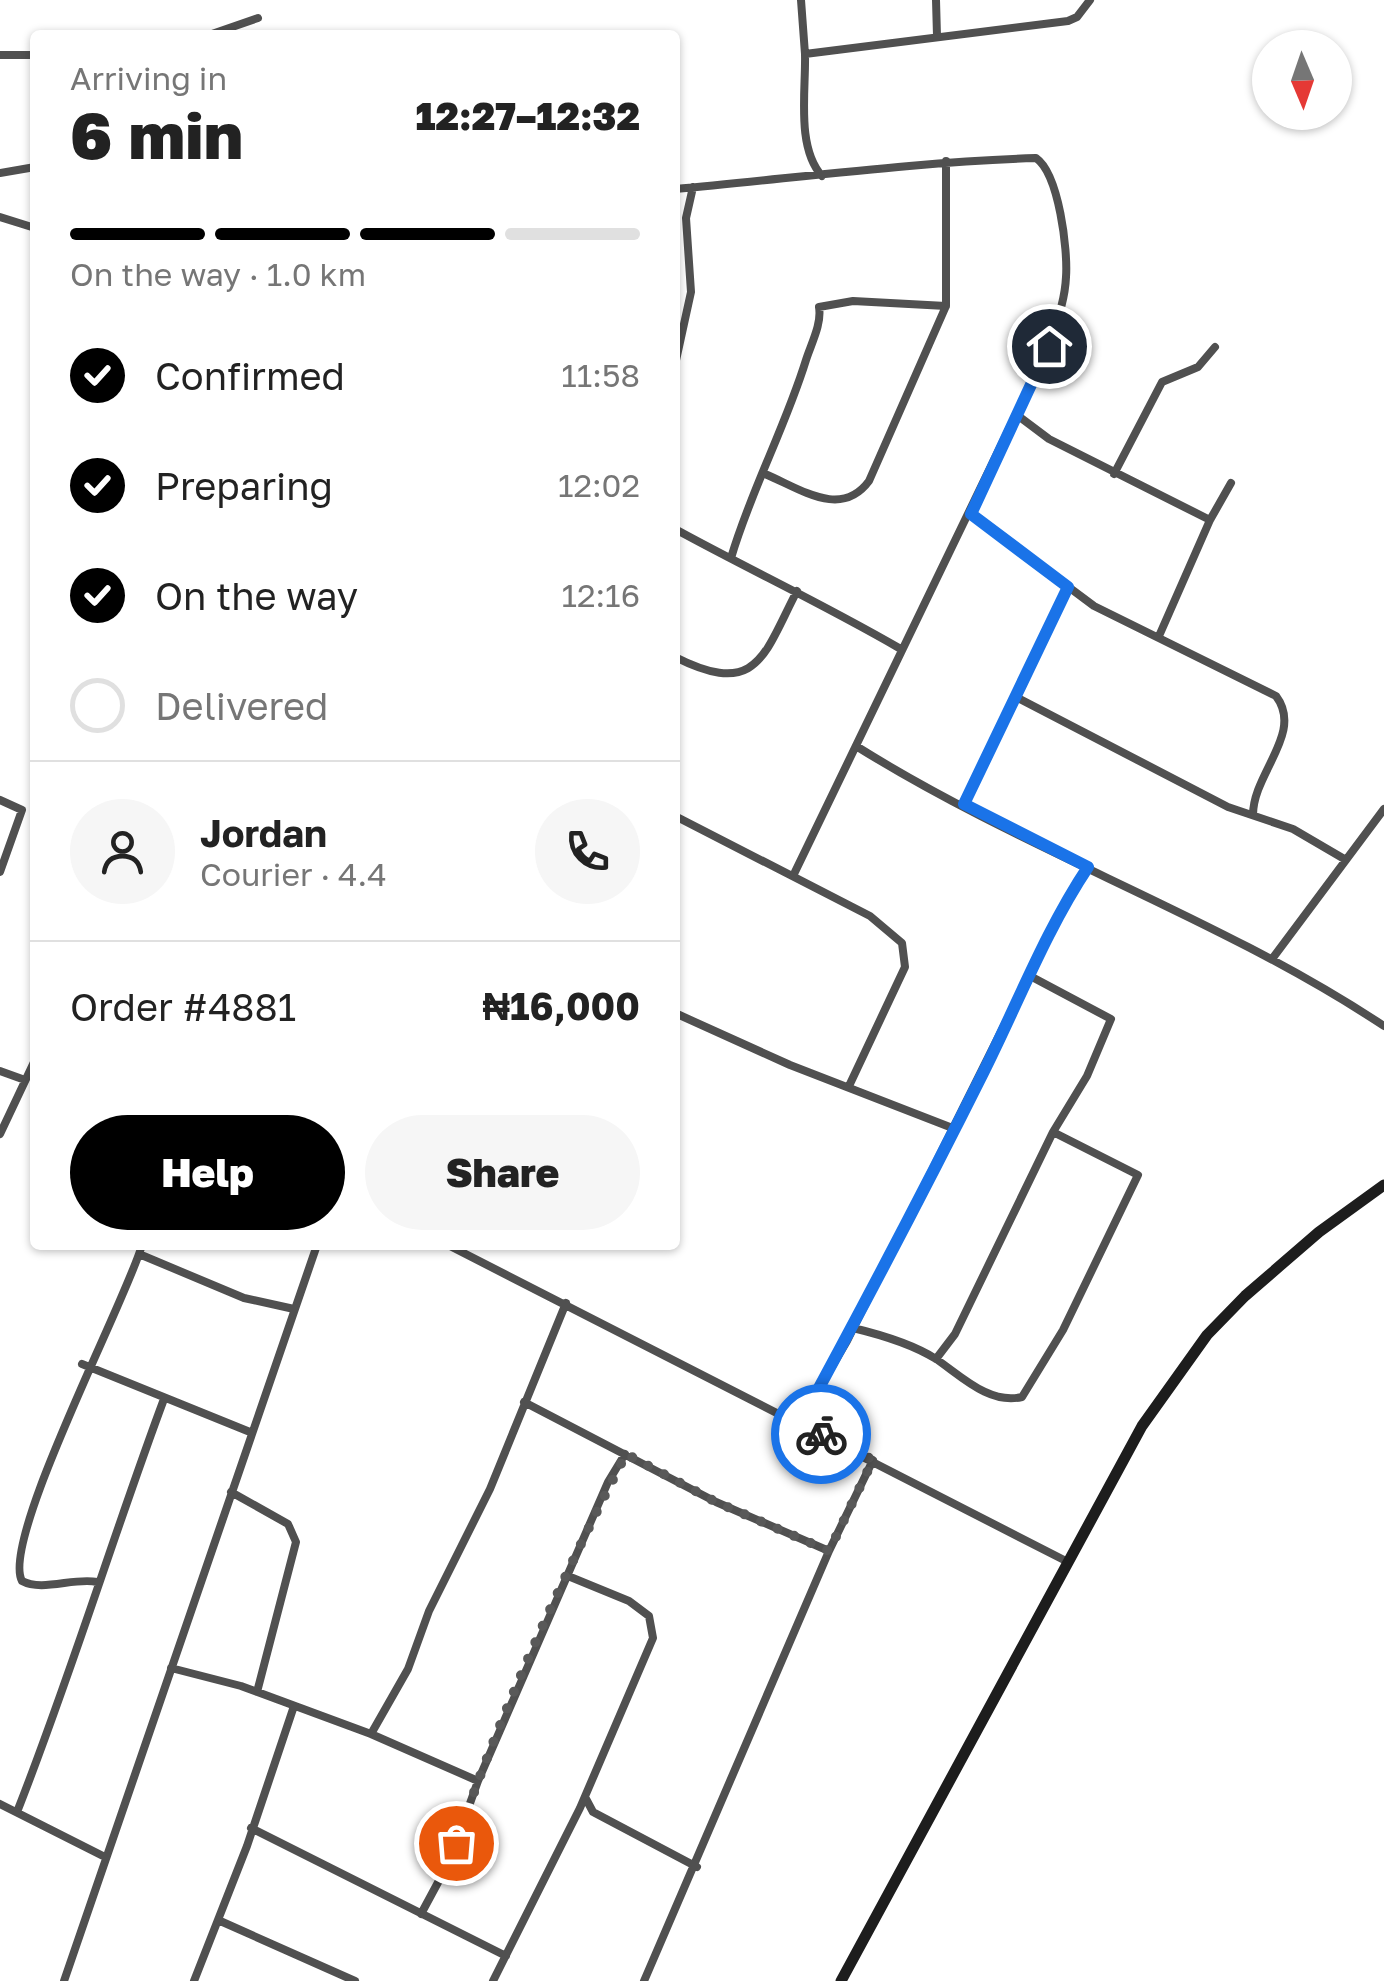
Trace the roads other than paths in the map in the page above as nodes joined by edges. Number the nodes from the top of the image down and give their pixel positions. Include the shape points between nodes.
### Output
1 (801, 0) edge
2 (936, 0) edge
3 (1090, 0) edge
4 (258, 18) dead end
5 (223, 30) edge
6 (937, 36) junction
7 (805, 54) junction
8 (30, 55) edge
9 (0, 56) edge
10 (946, 161) junction
11 (30, 168) edge
12 (0, 173) edge
13 (822, 176) junction
14 (693, 188) junction
15 (680, 189) edge
16 (0, 216) edge
17 (30, 226) edge
18 (946, 306) junction
19 (680, 341) edge
20 (1215, 347) dead end
21 (1017, 415) junction
22 (765, 474) junction
23 (1114, 474) junction
24 (1231, 483) dead end
25 (971, 514) junction
26 (1210, 520) junction
27 (680, 532) edge
28 (732, 558) junction
29 (1068, 587) junction
30 (798, 591) junction
31 (1159, 636) junction
32 (900, 648) junction
33 (680, 659) edge
34 (1016, 698) junction
35 (856, 746) junction
36 (0, 800) edge
37 (964, 804) junction
38 (1384, 808) edge
39 (22, 810) junction
40 (30, 813) edge
41 (1253, 814) junction
42 (680, 818) edge
43 (1346, 860) junction
44 (1088, 867) junction
45 (0, 872) edge
46 (794, 874) junction
47 (1272, 959) junction
48 (1032, 977) junction
49 (680, 1014) edge
50 (1384, 1026) edge
51 (30, 1070) edge
52 (0, 1071) edge
53 (25, 1080) junction
54 (849, 1086) junction
55 (955, 1129) junction
56 (1053, 1132) junction
57 (0, 1134) edge
58 (1384, 1185) edge
59 (141, 1250) edge
60 (314, 1250) edge
61 (458, 1250) edge
62 (566, 1303) junction
63 (294, 1309) junction
64 (852, 1328) junction
65 (936, 1359) junction
66 (82, 1364) junction
67 (75, 1372) dead end
68 (164, 1398) junction
69 (524, 1402) junction
70 (800, 1423) junction
71 (250, 1432) junction
72 (626, 1454) junction
73 (873, 1460) junction
74 (231, 1492) junction
75 (829, 1551) junction
76 (1066, 1561) junction
77 (8, 1568) dead end
78 (568, 1576) junction
79 (98, 1582) junction
80 (171, 1668) junction
81 (257, 1692) junction
82 (294, 1706) junction
83 (371, 1734) junction
84 (478, 1781) junction
85 (586, 1797) junction
86 (0, 1804) edge
87 (18, 1812) junction
88 (594, 1812) junction
89 (576, 1816) junction
90 (251, 1828) junction
91 (105, 1856) junction
92 (697, 1867) junction
93 (421, 1914) junction
94 (218, 1920) junction
95 (506, 1956) junction
96 (64, 1981) edge
97 (194, 1981) edge
98 (355, 1981) edge
99 (493, 1981) edge
100 (644, 1981) edge
101 (841, 1981) edge

1 - 7 street
2 - 6 street
3 - 6 street via 1068,20
4 - 5 street
6 - 7 street
7 - 13 street via 807,141
8 - 9 street
10 - 13 street
10 - 18 street
10 - 21 street via 1036,158 1056,198 1066,277 1062,302
11 - 12 street
13 - 14 street
14 - 15 street
14 - 19 street via 686,218 690,292
16 - 17 street
18 - 22 street via 852,301 820,307
18 - 22 street via 858,496 838,502
20 - 23 street via 1198,367 1162,382
21 - 23 street
21 - 25 street
22 - 28 street via 745,511
23 - 26 street
24 - 26 street
25 - 29 street
25 - 32 street
26 - 31 street
27 - 28 street
28 - 30 street via 768,582
29 - 31 street
29 - 34 street
30 - 32 street
30 - 33 street via 770,651 744,674 726,675
31 - 41 street via 1256,684 1283,705 1286,729 1256,788
32 - 35 street
34 - 37 street
34 - 41 street
35 - 37 street
35 - 46 street
36 - 39 street
37 - 44 street
38 - 43 street
39 - 40 street
39 - 45 street
41 - 43 street
42 - 46 street
43 - 47 street
44 - 47 street
44 - 48 street
46 - 54 street via 890,929 906,956
47 - 50 street
48 - 55 street
48 - 56 street via 1111,1019
49 - 54 street
51 - 53 street
52 - 53 street
53 - 57 street
54 - 55 street
55 - 64 street
56 - 65 street via 955,1334
56 - 65 street via 1138,1176 1086,1286 1022,1397 981,1389
58 - 76 main road via 1279,1265 1207,1334 1142,1426
59 - 63 street via 234,1294
59 - 66 street
60 - 63 street
61 - 62 street
62 - 69 street
62 - 70 street
63 - 71 street
64 - 65 street
64 - 70 street
66 - 67 street
66 - 68 street
68 - 71 street
68 - 79 street
69 - 72 street
69 - 83 street via 408,1669
70 - 73 street
71 - 74 street
72 - 75 street
72 - 78 street
73 - 75 street
73 - 76 street
74 - 80 street
74 - 81 street via 288,1524 296,1542
75 - 92 street
76 - 101 main road
77 - 79 street via 32,1585
78 - 84 street
78 - 85 street via 629,1601 649,1616 653,1631
79 - 87 street
80 - 81 street
80 - 91 street
81 - 82 street
82 - 83 street
82 - 90 street
83 - 84 street
84 - 93 street via 449,1862
85 - 88 street
85 - 89 street
86 - 87 street
87 - 91 street
88 - 89 street
88 - 92 street
89 - 95 street
90 - 93 street
90 - 94 street
91 - 96 street
92 - 100 street
93 - 95 street
94 - 97 street
94 - 98 street
95 - 99 street

